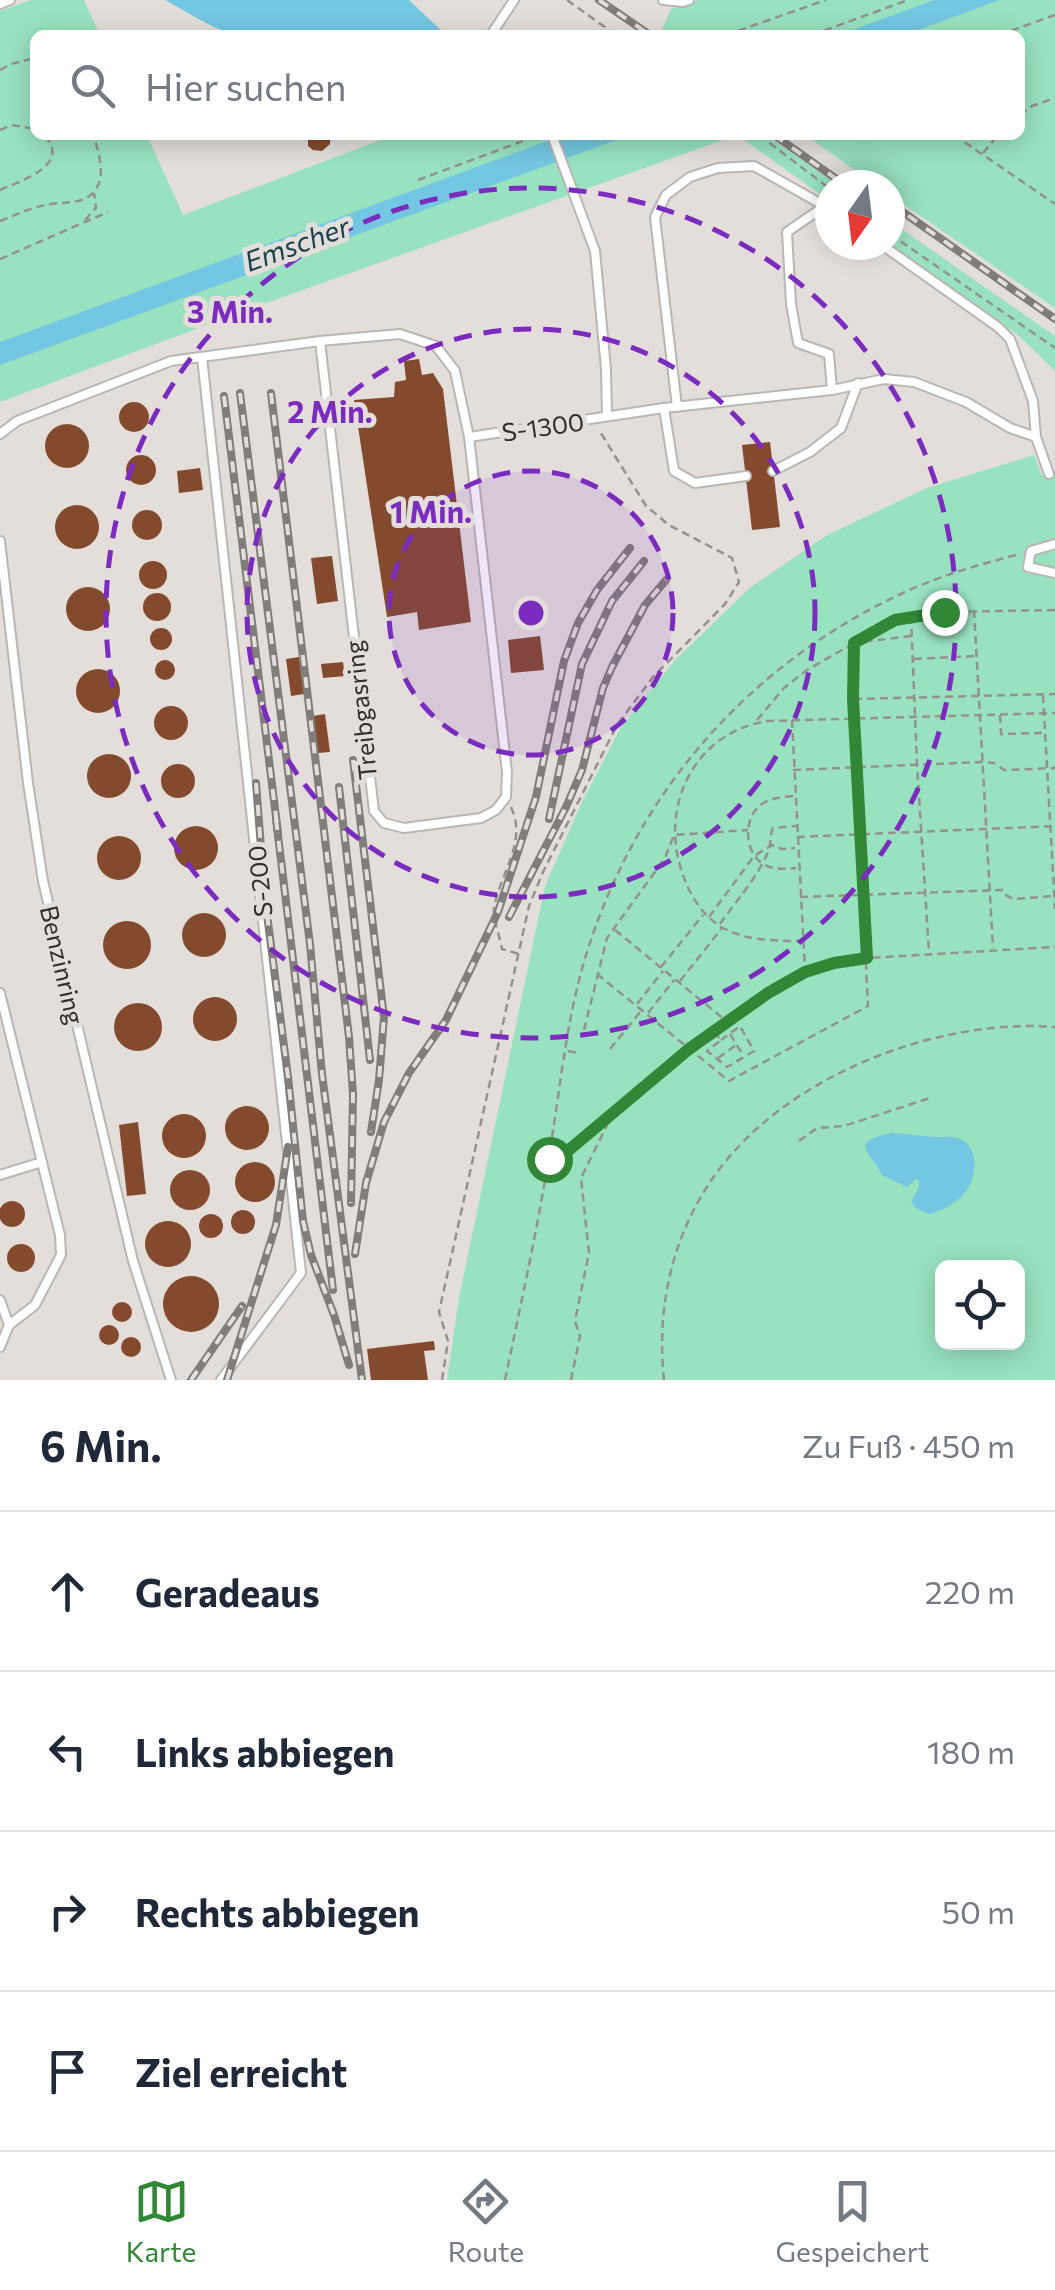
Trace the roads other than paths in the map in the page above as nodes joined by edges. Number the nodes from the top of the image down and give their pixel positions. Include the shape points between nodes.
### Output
1 (10, 0) edge
2 (514, 0) edge
3 (664, 0) edge
4 (688, 0) edge
5 (0, 4) edge
6 (495, 30) edge
7 (554, 140) edge
8 (815, 201) edge
9 (815, 215) edge
10 (903, 260) edge
11 (320, 342) junction
12 (202, 357) junction
13 (858, 384) junction
14 (832, 390) junction
15 (677, 407) junction
16 (664, 408) junction
17 (606, 416) junction
18 (0, 434) edge
19 (469, 437) junction
20 (1036, 437) junction
21 (774, 471) dead end
22 (1049, 474) dead end
23 (746, 476) dead end
24 (0, 541) edge
25 (1055, 544) edge
26 (1055, 572) edge
27 (0, 993) edge
28 (42, 1162) junction
29 (0, 1174) edge
30 (0, 1300) edge
31 (10, 1325) junction
32 (0, 1348) edge
33 (171, 1380) edge
34 (221, 1380) edge

1 - 5 lane
2 - 6 lane
3 - 4 lane
7 - 17 lane via 595,251
8 - 15 lane via 754,166 690,177 666,195 654,217
9 - 14 lane via 787,232 791,304 798,343 829,354
10 - 20 lane via 1010,340 1033,401
11 - 12 lane, S-1300
11 - 19 lane, S-1300 via 400,334 436,346 455,371
11 - 19 lane, Treibgasring via 374,811 404,828 481,818 506,797
12 - 18 lane, S-1300 via 171,361
12 - 34 lane, S-200 via 301,1273
13 - 14 lane, S-1300
13 - 20 lane, S-1300 via 914,382
13 - 21 lane via 842,428
14 - 15 lane, S-1300
15 - 16 lane, S-1300
16 - 17 lane, S-1300
16 - 23 lane via 674,471 695,483
17 - 19 lane, S-1300
20 - 22 lane
24 - 33 lane, Benzinring via 42,882 132,1261
25 - 26 lane via 1031,551 1028,567
27 - 28 lane
28 - 29 lane
28 - 31 lane via 61,1255 35,1306
30 - 31 lane
31 - 32 lane

